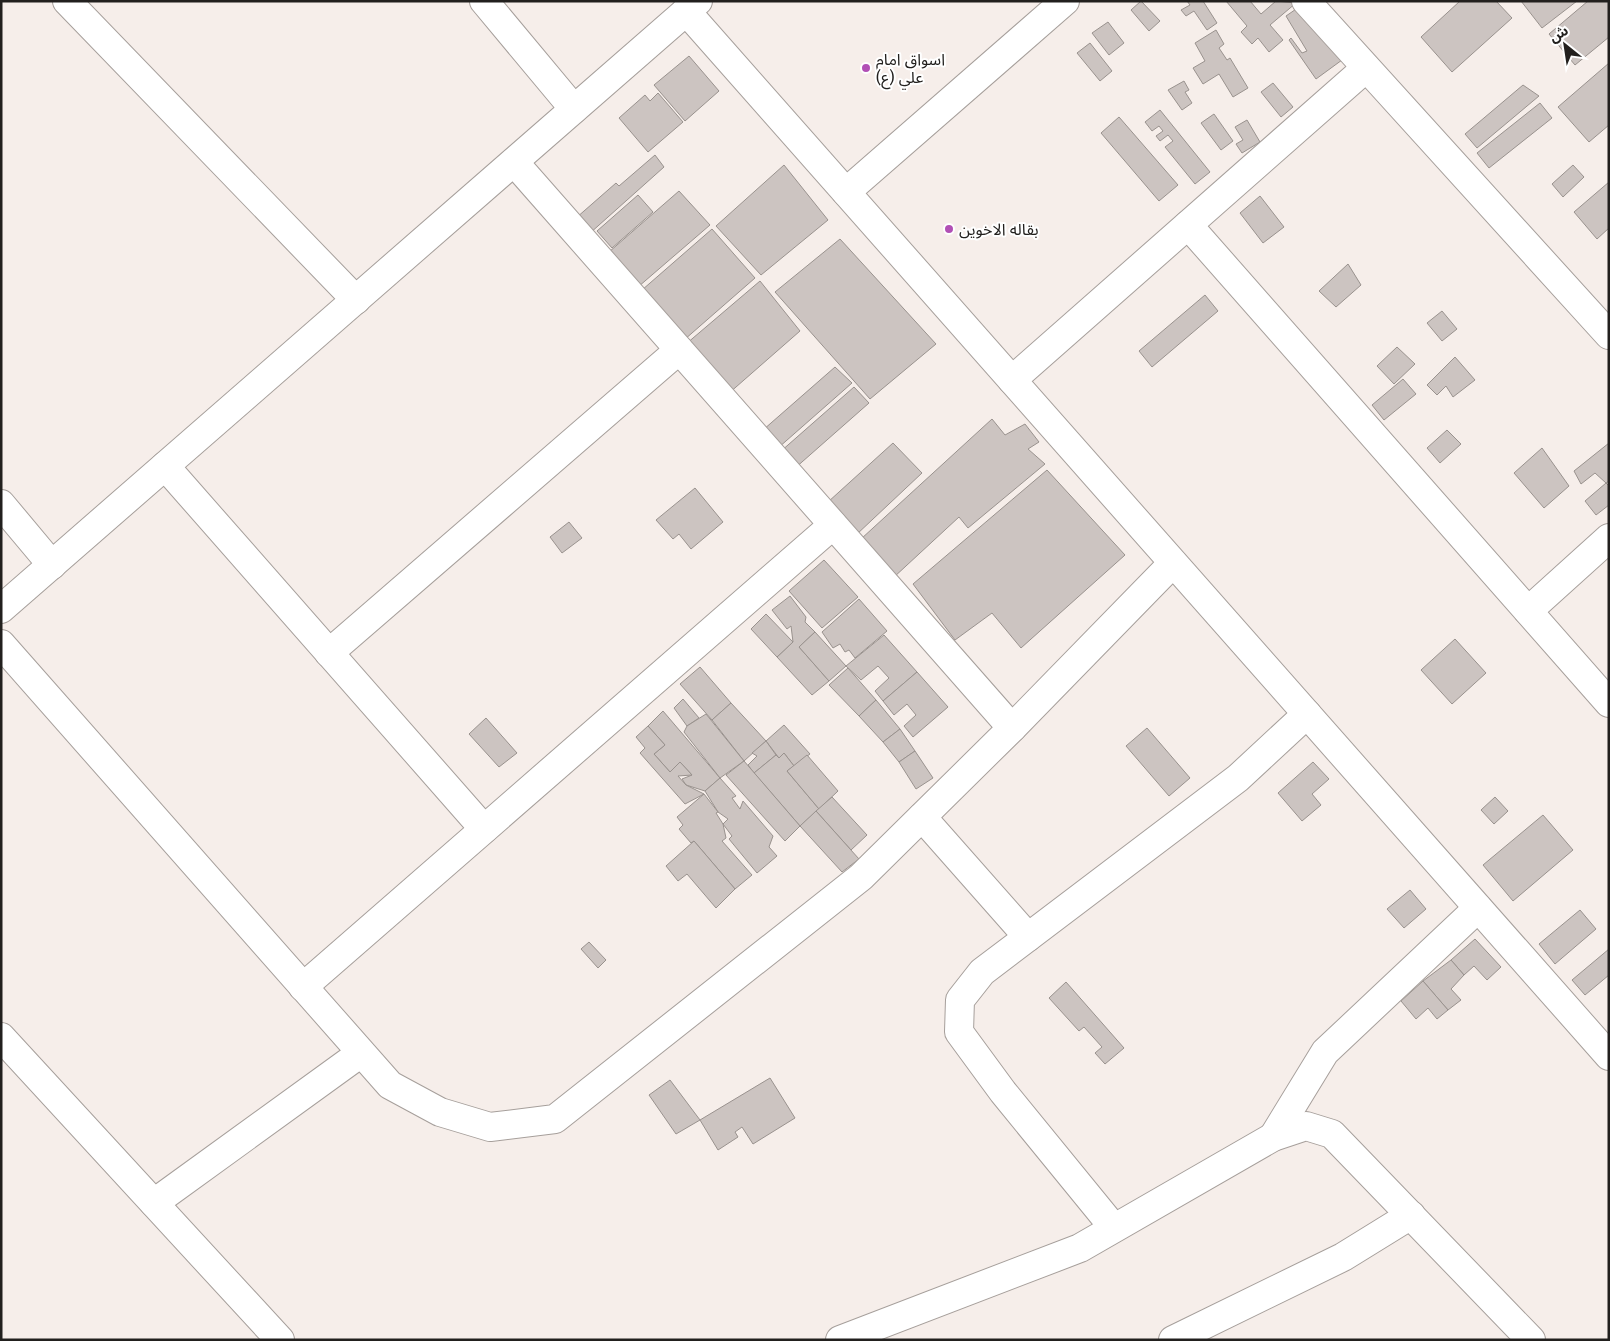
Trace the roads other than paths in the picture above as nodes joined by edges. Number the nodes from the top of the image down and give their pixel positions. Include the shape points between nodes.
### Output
1 (484, 1) edge
2 (1065, 1) edge
3 (1306, 1) edge
4 (76, 5) edge
5 (692, 6) edge
6 (1366, 68) junction
7 (574, 109) junction
8 (514, 162) junction
9 (846, 192) junction
10 (1188, 225) junction
11 (356, 300) junction
12 (1609, 335) edge
13 (679, 350) junction
14 (1012, 380) junction
15 (165, 466) junction
16 (1, 504) edge
17 (834, 525) junction
18 (1609, 538) edge
19 (1173, 563) junction
20 (52, 565) junction
21 (1, 609) edge
22 (1528, 611) junction
23 (1, 644) edge
24 (329, 653) junction
25 (1609, 703) edge
26 (1307, 714) junction
27 (1012, 728) junction
28 (922, 817) junction
29 (484, 830) junction
30 (1478, 908) junction
31 (1028, 937) junction
32 (303, 987) junction
33 (1, 1037) edge
34 (361, 1053) junction
35 (1609, 1056) edge
36 (1272, 1137) junction
37 (154, 1203) junction
38 (1411, 1215) junction
39 (1114, 1228) junction
40 (280, 1340) edge
41 (840, 1340) edge
42 (1173, 1340) edge
43 (1531, 1340) edge

1 - 7 street
2 - 9 street
3 - 6 street
4 - 11 street
5 - 7 street
5 - 9 street
6 - 10 street
6 - 12 street
7 - 8 street
8 - 11 street
8 - 13 street
9 - 14 street
10 - 14 street
10 - 22 street
11 - 15 street
13 - 17 street
13 - 24 street
14 - 19 street
15 - 20 street
15 - 24 street
16 - 20 street
17 - 27 street
17 - 29 street
18 - 22 street
19 - 26 street
19 - 27 street
20 - 21 street
22 - 25 street
23 - 32 street
24 - 29 street
26 - 30 street
26 - 31 street via 1238,778
27 - 28 street
28 - 31 street
28 - 34 street via 861,877 555,1119 490,1127 440,1112 390,1085
29 - 32 street
30 - 35 street
30 - 36 street via 1325,1052
31 - 39 street via 982,972 960,1000 959,1032 1003,1092
32 - 34 street
33 - 37 street
34 - 37 street
36 - 38 street via 1306,1126 1332,1134
36 - 39 street
37 - 40 street
38 - 42 street via 1343,1257
38 - 43 street
39 - 41 street via 1080,1248

